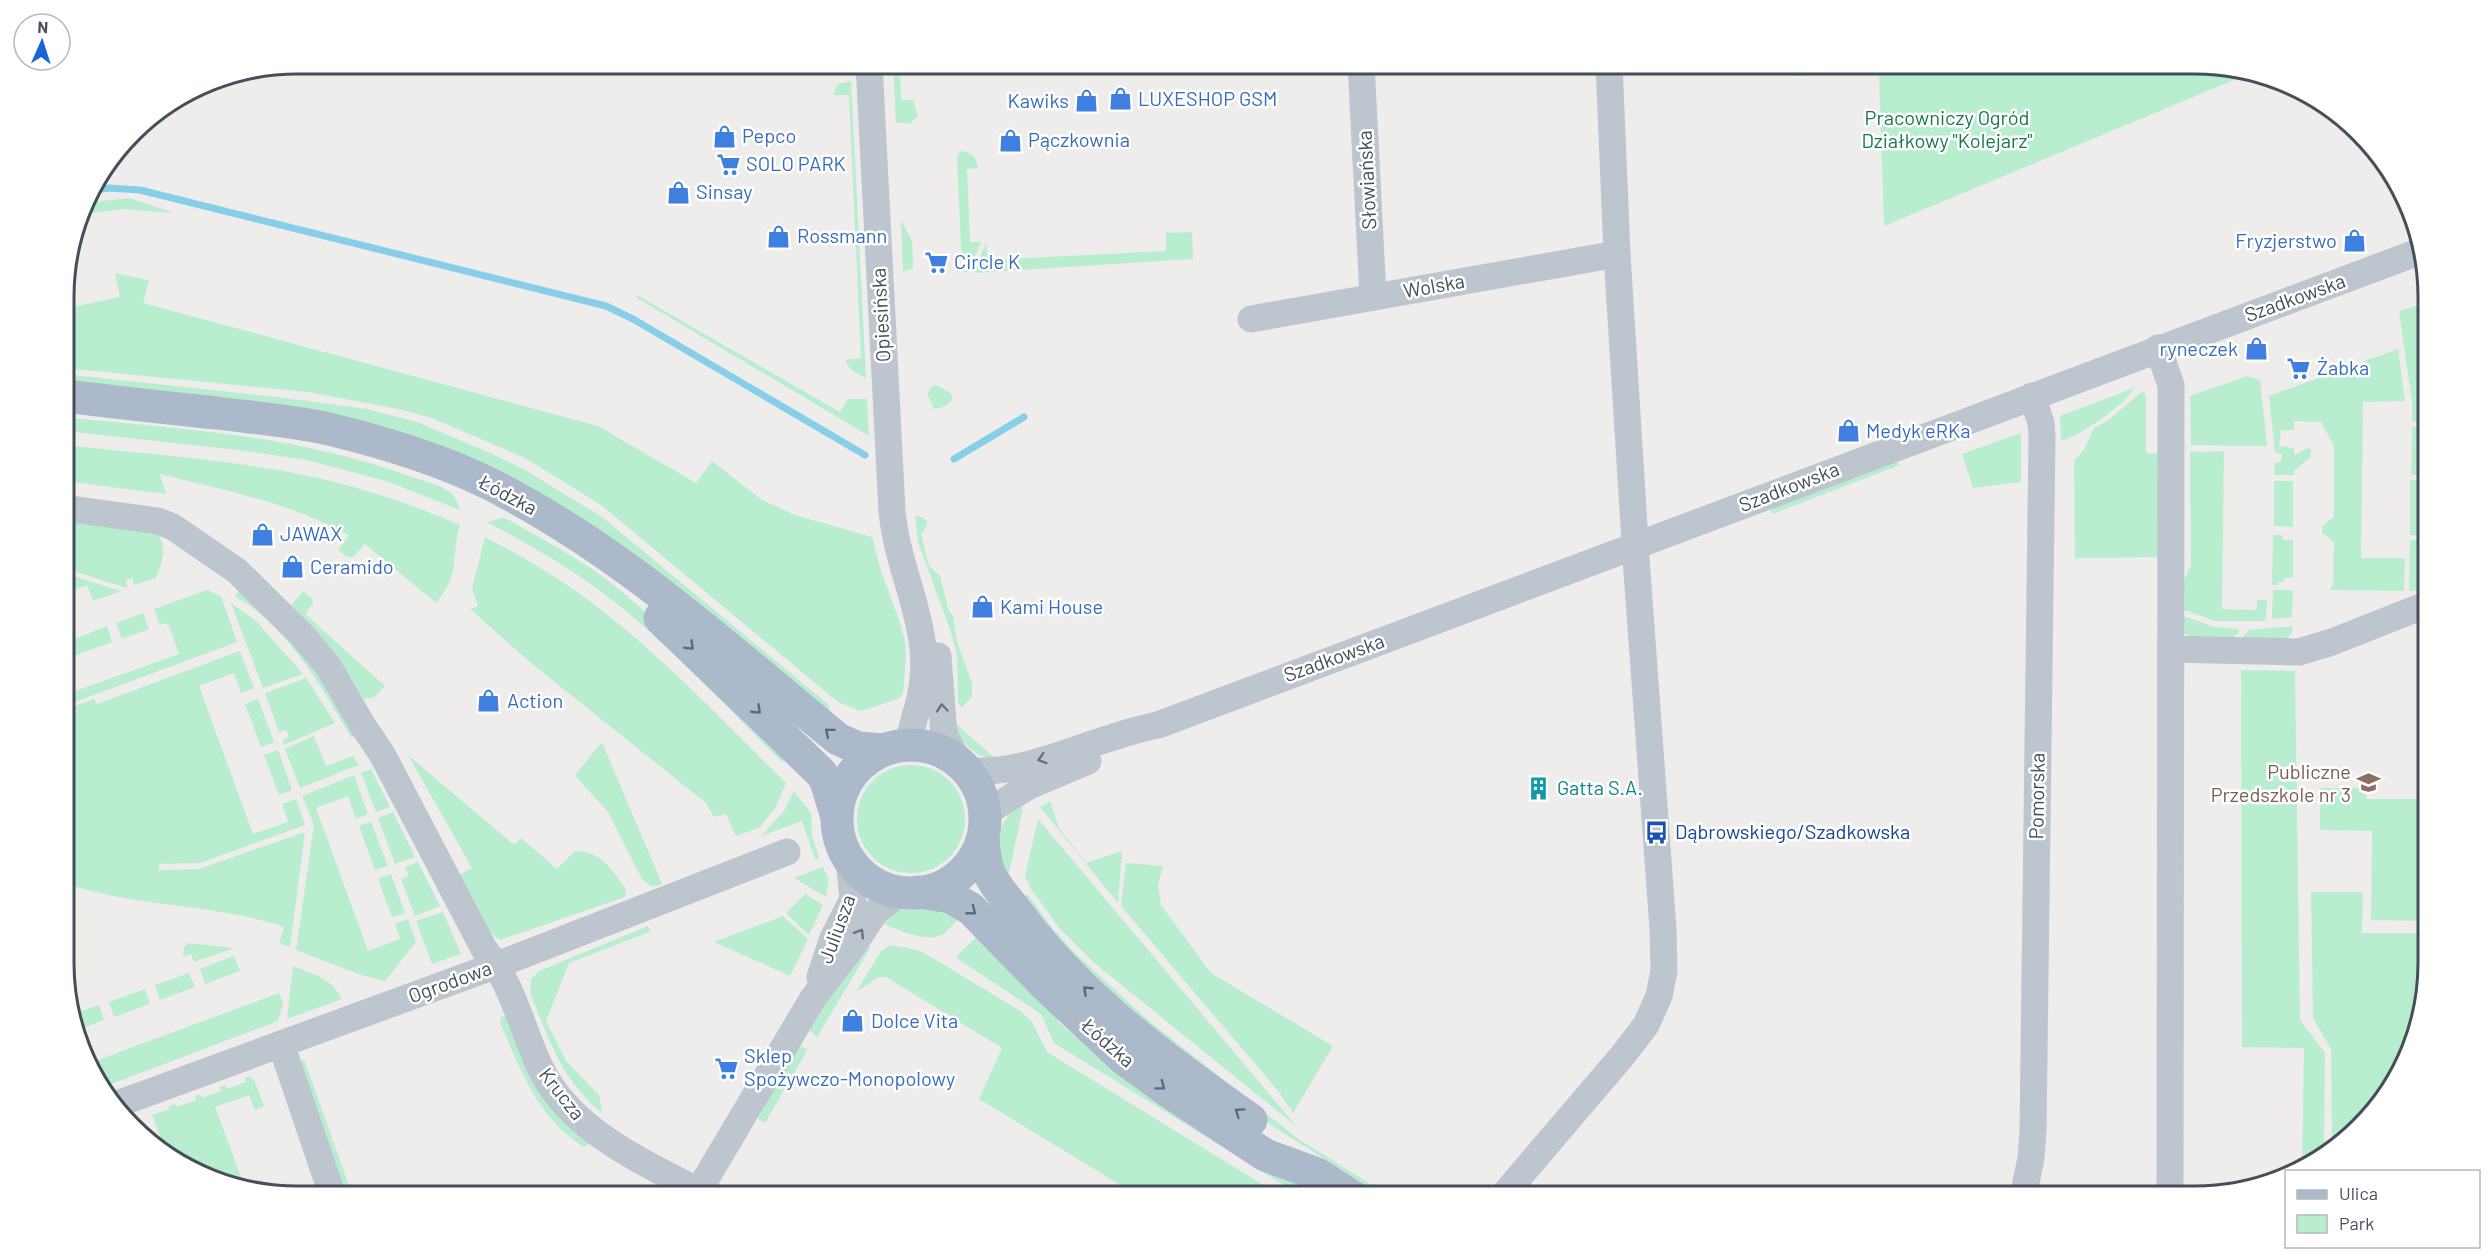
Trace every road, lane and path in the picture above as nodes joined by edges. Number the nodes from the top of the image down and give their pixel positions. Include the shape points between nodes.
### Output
1 (870, 74) edge
2 (1362, 74) edge
3 (1609, 74) edge
4 (1617, 254) junction
5 (2414, 254) edge
6 (1372, 297) junction
7 (1251, 319) dead end
8 (2158, 348) junction
9 (2032, 396) junction
10 (74, 397) edge
11 (74, 409) edge
12 (74, 509) edge
13 (1635, 546) junction
14 (904, 566) junction
15 (2418, 608) edge
16 (2171, 649) junction
17 (1158, 725) junction
18 (894, 748) junction
19 (963, 767) junction
20 (836, 814) junction
21 (984, 826) junction
22 (786, 852) dead end
23 (849, 859) junction
24 (912, 892) junction
25 (497, 965) junction
26 (813, 998) junction
27 (281, 1044) junction
28 (122, 1102) edge
29 (1317, 1174) junction
30 (329, 1186) edge
31 (685, 1186) edge
32 (705, 1186) edge
33 (1336, 1186) edge
34 (1511, 1186) edge
35 (2025, 1186) edge
36 (2170, 1186) edge

1 - 14 street, Opiesińska via 890,488 896,543
2 - 6 street, Słowiańska
3 - 4 street
4 - 6 street, Wolska
4 - 13 street
5 - 8 street, Szadkowska
6 - 7 street, Wolska
8 - 9 street, Szadkowska
8 - 16 street via 2171,385
9 - 13 street, Szadkowska
9 - 35 street, Pomorska via 2042,436 2033,1132
18 -> 10 main road, Łódzka via 858,748 838,739 630,571 520,500 453,467 332,430
11 -> 20 main road, Łódzka via 254,429 324,441 376,454 477,492 567,542 626,587 813,764 826,781
12 - 25 street, Krucza via 172,526 237,571 302,635 328,666 382,754 484,949
13 - 17 street, Szadkowska
13 - 34 street via 1663,929 1664,970 1659,996 1646,1025 1623,1055
14 - 18 street, Opiesińska via 921,627 925,662 921,700 910,740
19 -> 14 street, Opiesińska via 944,735 935,638
15 - 16 street via 2299,652
16 - 36 street
17 -> 19 street, Szadkowska via 1134,729 1021,766 987,772
17 - 21 street, Szadkowska via 1137,739 1029,786
18 - 19 main road via 926,746 944,752
18 - 20 main road via 868,758 854,772
19 - 21 main road via 978,788
20 - 23 main road via 842,846
21 - 24 main road via 974,860 962,874 946,884
29 -> 21 main road, Łódzka via 1293,1148 1180,1070 1072,976 1037,939 990,876 985,862
22 - 25 street, Ogrodowa
23 - 24 main road via 876,884
23 - 26 street, Juliusza via 853,898 833,938
26 -> 24 street, Juliusza via 876,911 895,897
24 -> 29 main road, Łódzka via 951,897 971,909 1124,1059 1265,1155
25 - 27 street, Ogrodowa
25 - 31 street, Krucza via 539,1066 573,1114 593,1131
26 - 32 street, Juliusza
27 - 28 street, Ogrodowa
27 - 30 street
29 - 33 main road, Łódzka

